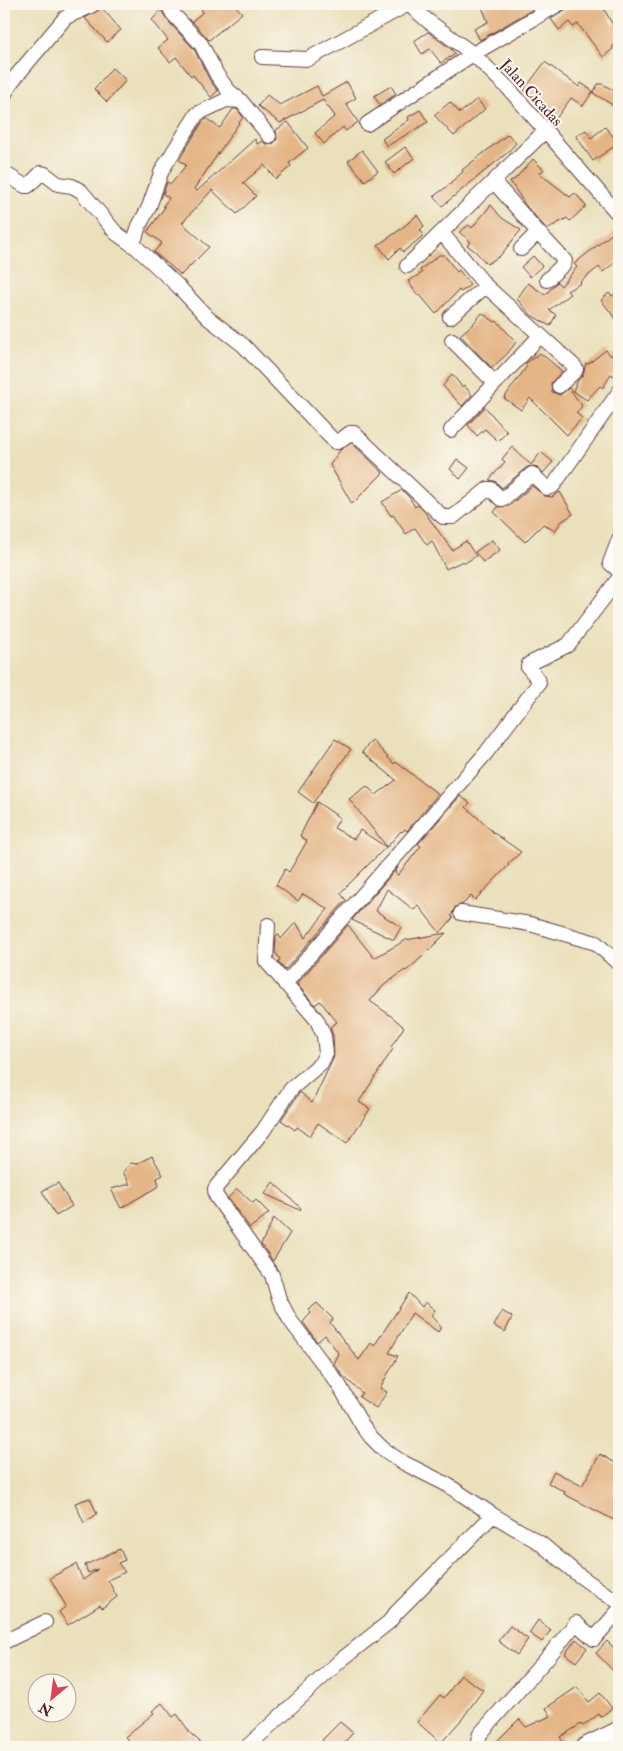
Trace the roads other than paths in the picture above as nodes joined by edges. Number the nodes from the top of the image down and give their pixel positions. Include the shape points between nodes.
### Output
1 (94, 4) edge
2 (168, 4) edge
3 (408, 4) edge
4 (559, 4) edge
5 (473, 54) junction
6 (262, 57) dead end
7 (4, 95) edge
8 (242, 101) junction
9 (367, 124) dead end
10 (544, 131) junction
11 (269, 136) dead end
12 (4, 173) edge
13 (494, 182) junction
14 (619, 215) edge
15 (538, 232) junction
16 (442, 233) junction
17 (133, 244) junction
18 (521, 249) dead end
19 (407, 266) dead end
20 (547, 280) dead end
21 (486, 286) junction
22 (450, 317) dead end
23 (540, 336) junction
24 (452, 340) dead end
25 (495, 383) junction
26 (559, 386) dead end
27 (619, 392) edge
28 (451, 430) dead end
29 (619, 539) edge
30 (619, 571) edge
31 (619, 578) edge
32 (461, 913) dead end
33 (268, 925) dead end
34 (619, 964) edge
35 (285, 984) junction
36 (493, 1515) junction
37 (619, 1602) edge
38 (619, 1610) edge
39 (45, 1622) dead end
40 (4, 1642) edge
41 (619, 1730) edge
42 (247, 1747) edge
43 (482, 1747) edge
44 (586, 1747) edge

1 - 7 street via 65,18
2 - 8 street via 173,14 201,44 228,90
3 - 5 street, Jalan Cicadas
3 - 6 street via 308,59
4 - 5 street
5 - 9 street
5 - 10 street, Jalan Cicadas via 509,89
8 - 11 street
8 - 17 street via 226,100 197,114 162,170
10 - 13 street
10 - 14 street, Jalan Cicadas
12 - 17 street via 25,186 41,173 58,184 72,186 81,191 116,232
13 - 15 street
13 - 16 street
15 - 18 street
15 - 20 street via 565,261
16 - 19 street
16 - 21 street
17 - 27 street via 208,318 243,345 335,442 354,434 443,517 453,517 488,488 503,499 532,474 547,488 553,486
21 - 22 street
21 - 23 street
23 - 25 street
23 - 26 street via 576,369
24 - 25 street
25 - 28 street
29 - 30 street via 610,563
31 - 35 street via 568,645 529,664 528,668 539,683 486,753
32 - 34 street via 530,924 596,943
33 - 35 street via 266,961
35 - 36 street via 316,1020 324,1036 326,1053 321,1063 291,1089 263,1131 217,1186 216,1196 272,1275 290,1320 339,1385 370,1437 400,1461 446,1484
36 - 37 street via 540,1543 601,1592
36 - 42 street via 389,1622 341,1660
38 - 43 street via 594,1640 576,1623 480,1734 478,1740
39 - 40 street
41 - 44 main road

